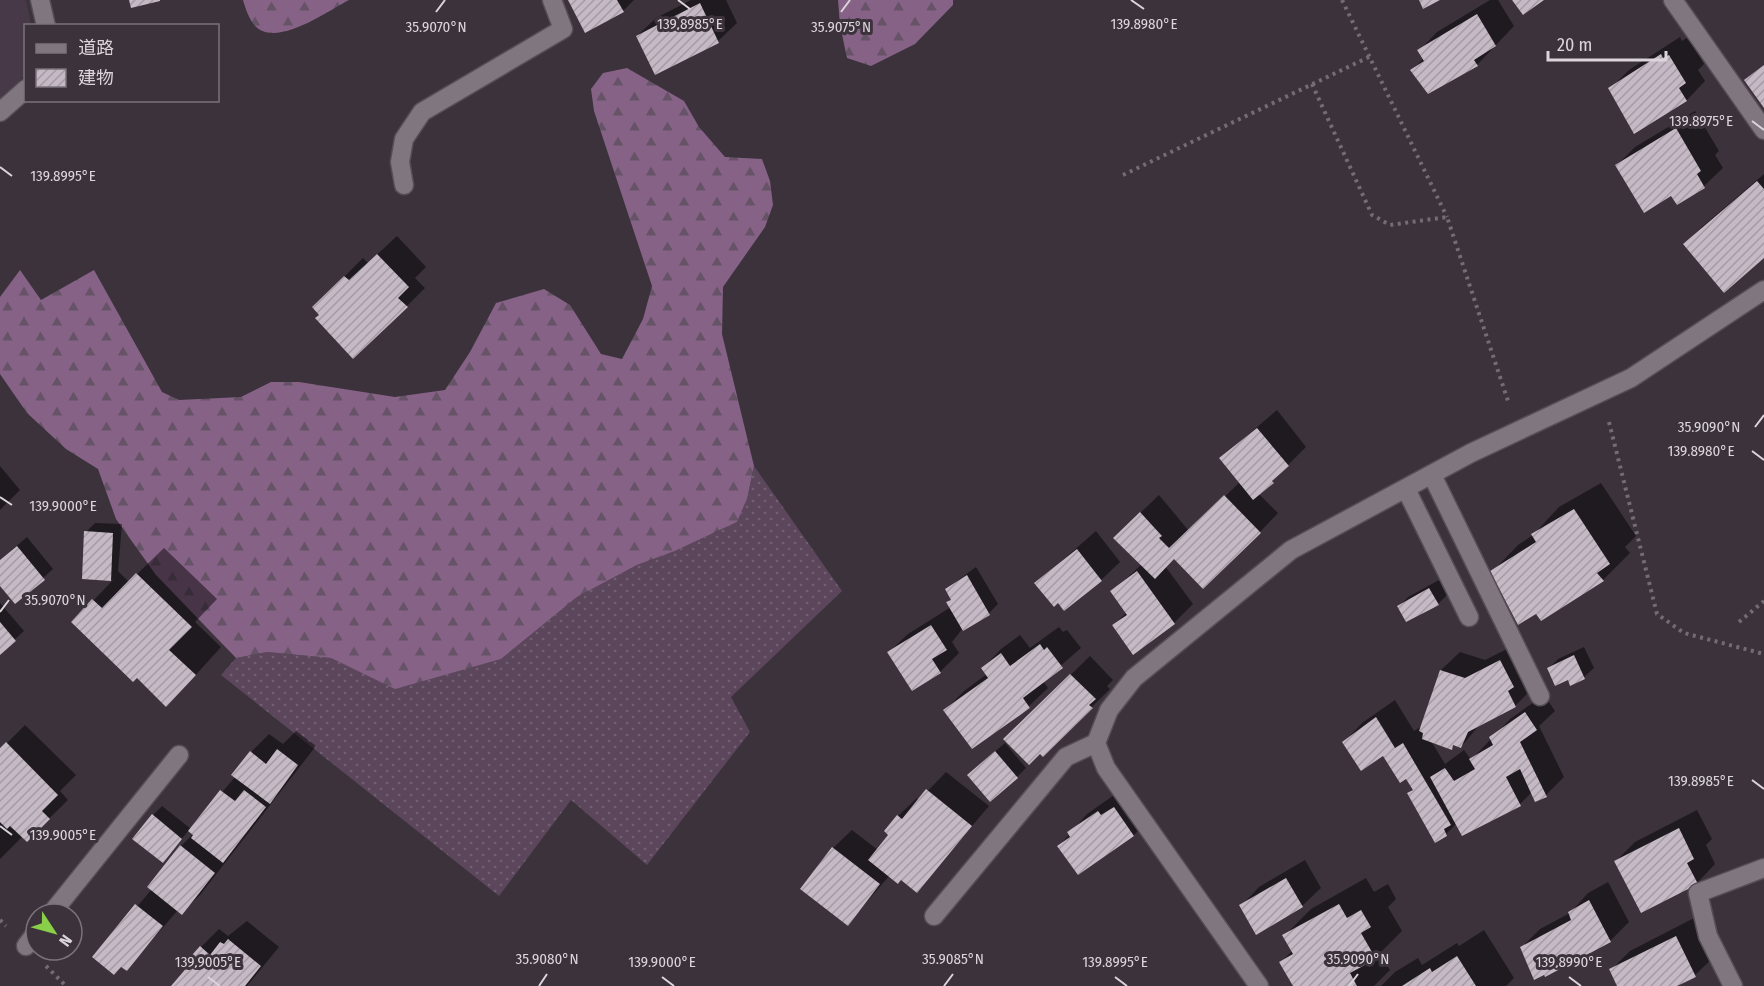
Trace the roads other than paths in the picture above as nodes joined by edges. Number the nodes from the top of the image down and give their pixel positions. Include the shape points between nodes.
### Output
1 (40, 0) edge
2 (552, 0) edge
3 (1673, 0) edge
4 (46, 24) edge
5 (24, 91) edge
6 (0, 112) edge
7 (1764, 130) edge
8 (404, 185) dead end
9 (1764, 290) edge
10 (1432, 475) junction
11 (1406, 489) junction
12 (1469, 616) dead end
13 (1540, 696) dead end
14 (1095, 743) junction
15 (178, 755) dead end
16 (1764, 868) edge
17 (61, 902) edge
18 (934, 916) dead end
19 (1259, 986) edge
20 (1733, 986) edge

1 - 4 street
2 - 8 street via 563,29 422,112 404,139 400,162
3 - 7 street
5 - 6 street
9 - 10 street via 1631,378
10 - 11 street
10 - 13 street
11 - 12 street
11 - 14 street via 1291,550 1152,663 1134,678 1109,710
14 - 18 street via 1066,758
14 - 19 street via 1106,768
15 - 17 street
16 - 20 street via 1698,893 1708,936

